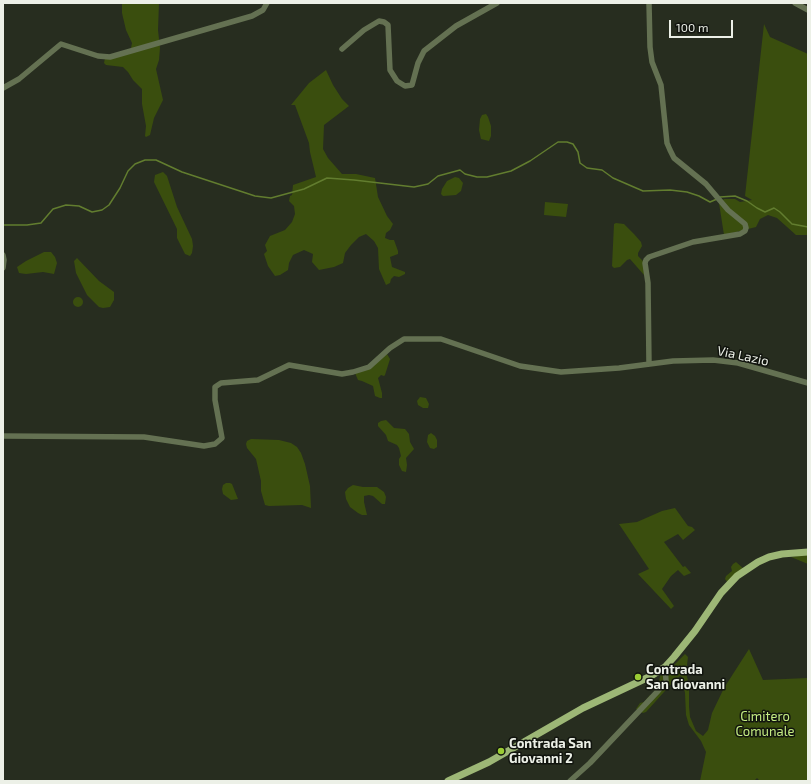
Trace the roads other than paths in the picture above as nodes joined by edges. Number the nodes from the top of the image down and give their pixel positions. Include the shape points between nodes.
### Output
1 (267, 3) edge
2 (497, 3) edge
3 (649, 3) edge
4 (795, 3) edge
5 (808, 10) edge
6 (342, 49) dead end
7 (3, 88) edge
8 (3, 255) edge
9 (3, 268) edge
10 (650, 364) junction
11 (808, 383) edge
12 (3, 436) edge
13 (808, 552) edge
14 (665, 667) junction
15 (448, 781) edge
16 (570, 781) edge

1 - 7 street via 263,10 252,16 110,57 98,56 61,44 19,79
2 - 6 street via 456,26 424,51 412,85 405,86 397,81 390,70 388,26 384,22 379,21 364,30
3 - 10 street via 652,62 661,85 670,150 674,158 698,176 746,228 740,234 676,247 650,257 645,263 648,283
4 - 5 street
8 - 9 street
10 - 11 street, Via Lazio via 713,360 738,363
10 - 12 street, Via Lazio via 561,372 520,366 441,339 404,340 390,348 369,367 353,372 342,374 289,365 258,380 221,383 215,387 215,400 222,438 215,444 204,446 144,437
13 - 14 main road via 769,558 737,576 721,592 692,635
14 - 15 main road via 630,687 583,708 489,762
14 - 16 street via 666,681 658,692

